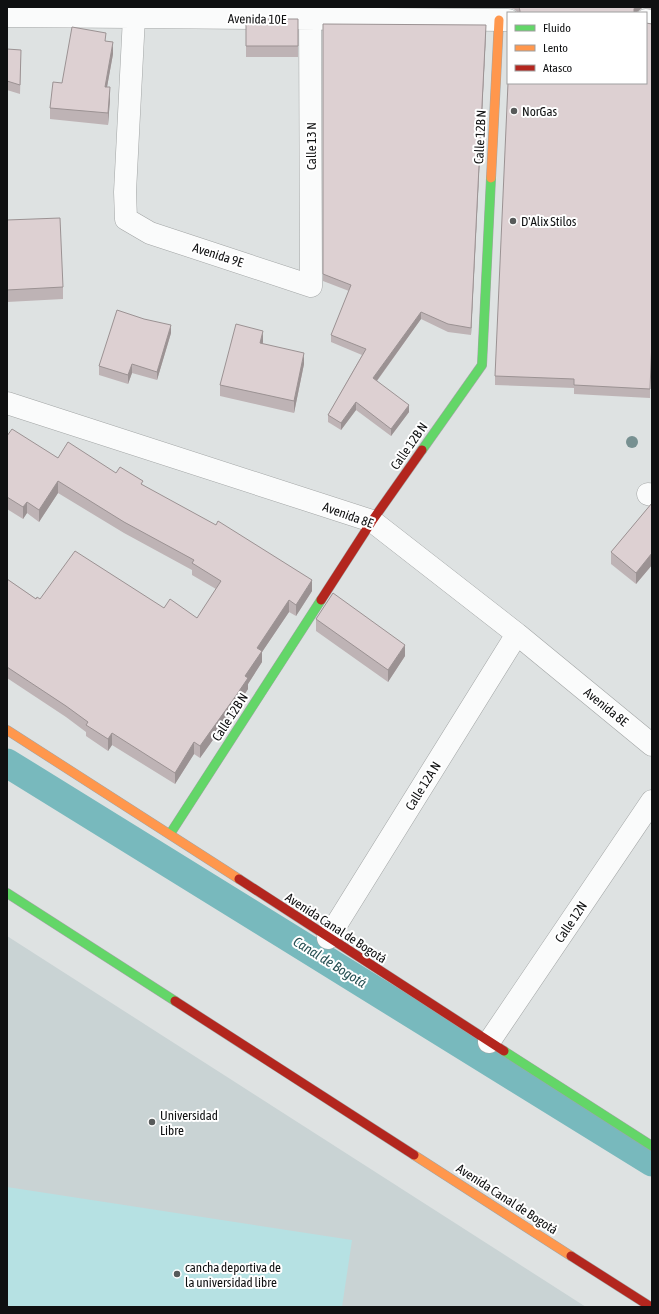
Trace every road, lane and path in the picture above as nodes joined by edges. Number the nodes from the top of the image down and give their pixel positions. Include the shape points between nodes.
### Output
1 (310, 13) edge
2 (7, 16) edge
3 (134, 17) junction
4 (504, 20) edge
5 (311, 286) joint
6 (7, 403) edge
7 (372, 521) junction
8 (517, 634) junction
9 (7, 730) edge
10 (652, 745) edge
11 (652, 801) edge
12 (170, 834) junction
13 (7, 893) edge
14 (328, 938) junction
15 (489, 1042) junction
16 (652, 1146) edge
17 (651, 1307) edge

1 - 3 street, Avenida 10E
1 - 4 street, Avenida 10E
1 - 5 street, Calle 13 N
2 - 3 street, Avenida 10E
3 - 5 street, Avenida 9E via 125,192 126,219 150,233
4 - 7 main road, Calle 12B N via 482,365
6 - 7 street, Avenida 8E
7 - 8 street, Avenida 8E
7 - 12 main road, Calle 12B N
8 - 10 street, Avenida 8E
8 - 14 street, Calle 12A N
9 - 12 main road, Avenida Canal de Bogotá
11 - 15 street, Calle 12N
12 - 14 main road, Avenida Canal de Bogotá
13 - 17 main road, Avenida Canal de Bogotá
14 - 15 main road, Avenida Canal de Bogotá
15 - 16 main road, Avenida Canal de Bogotá

